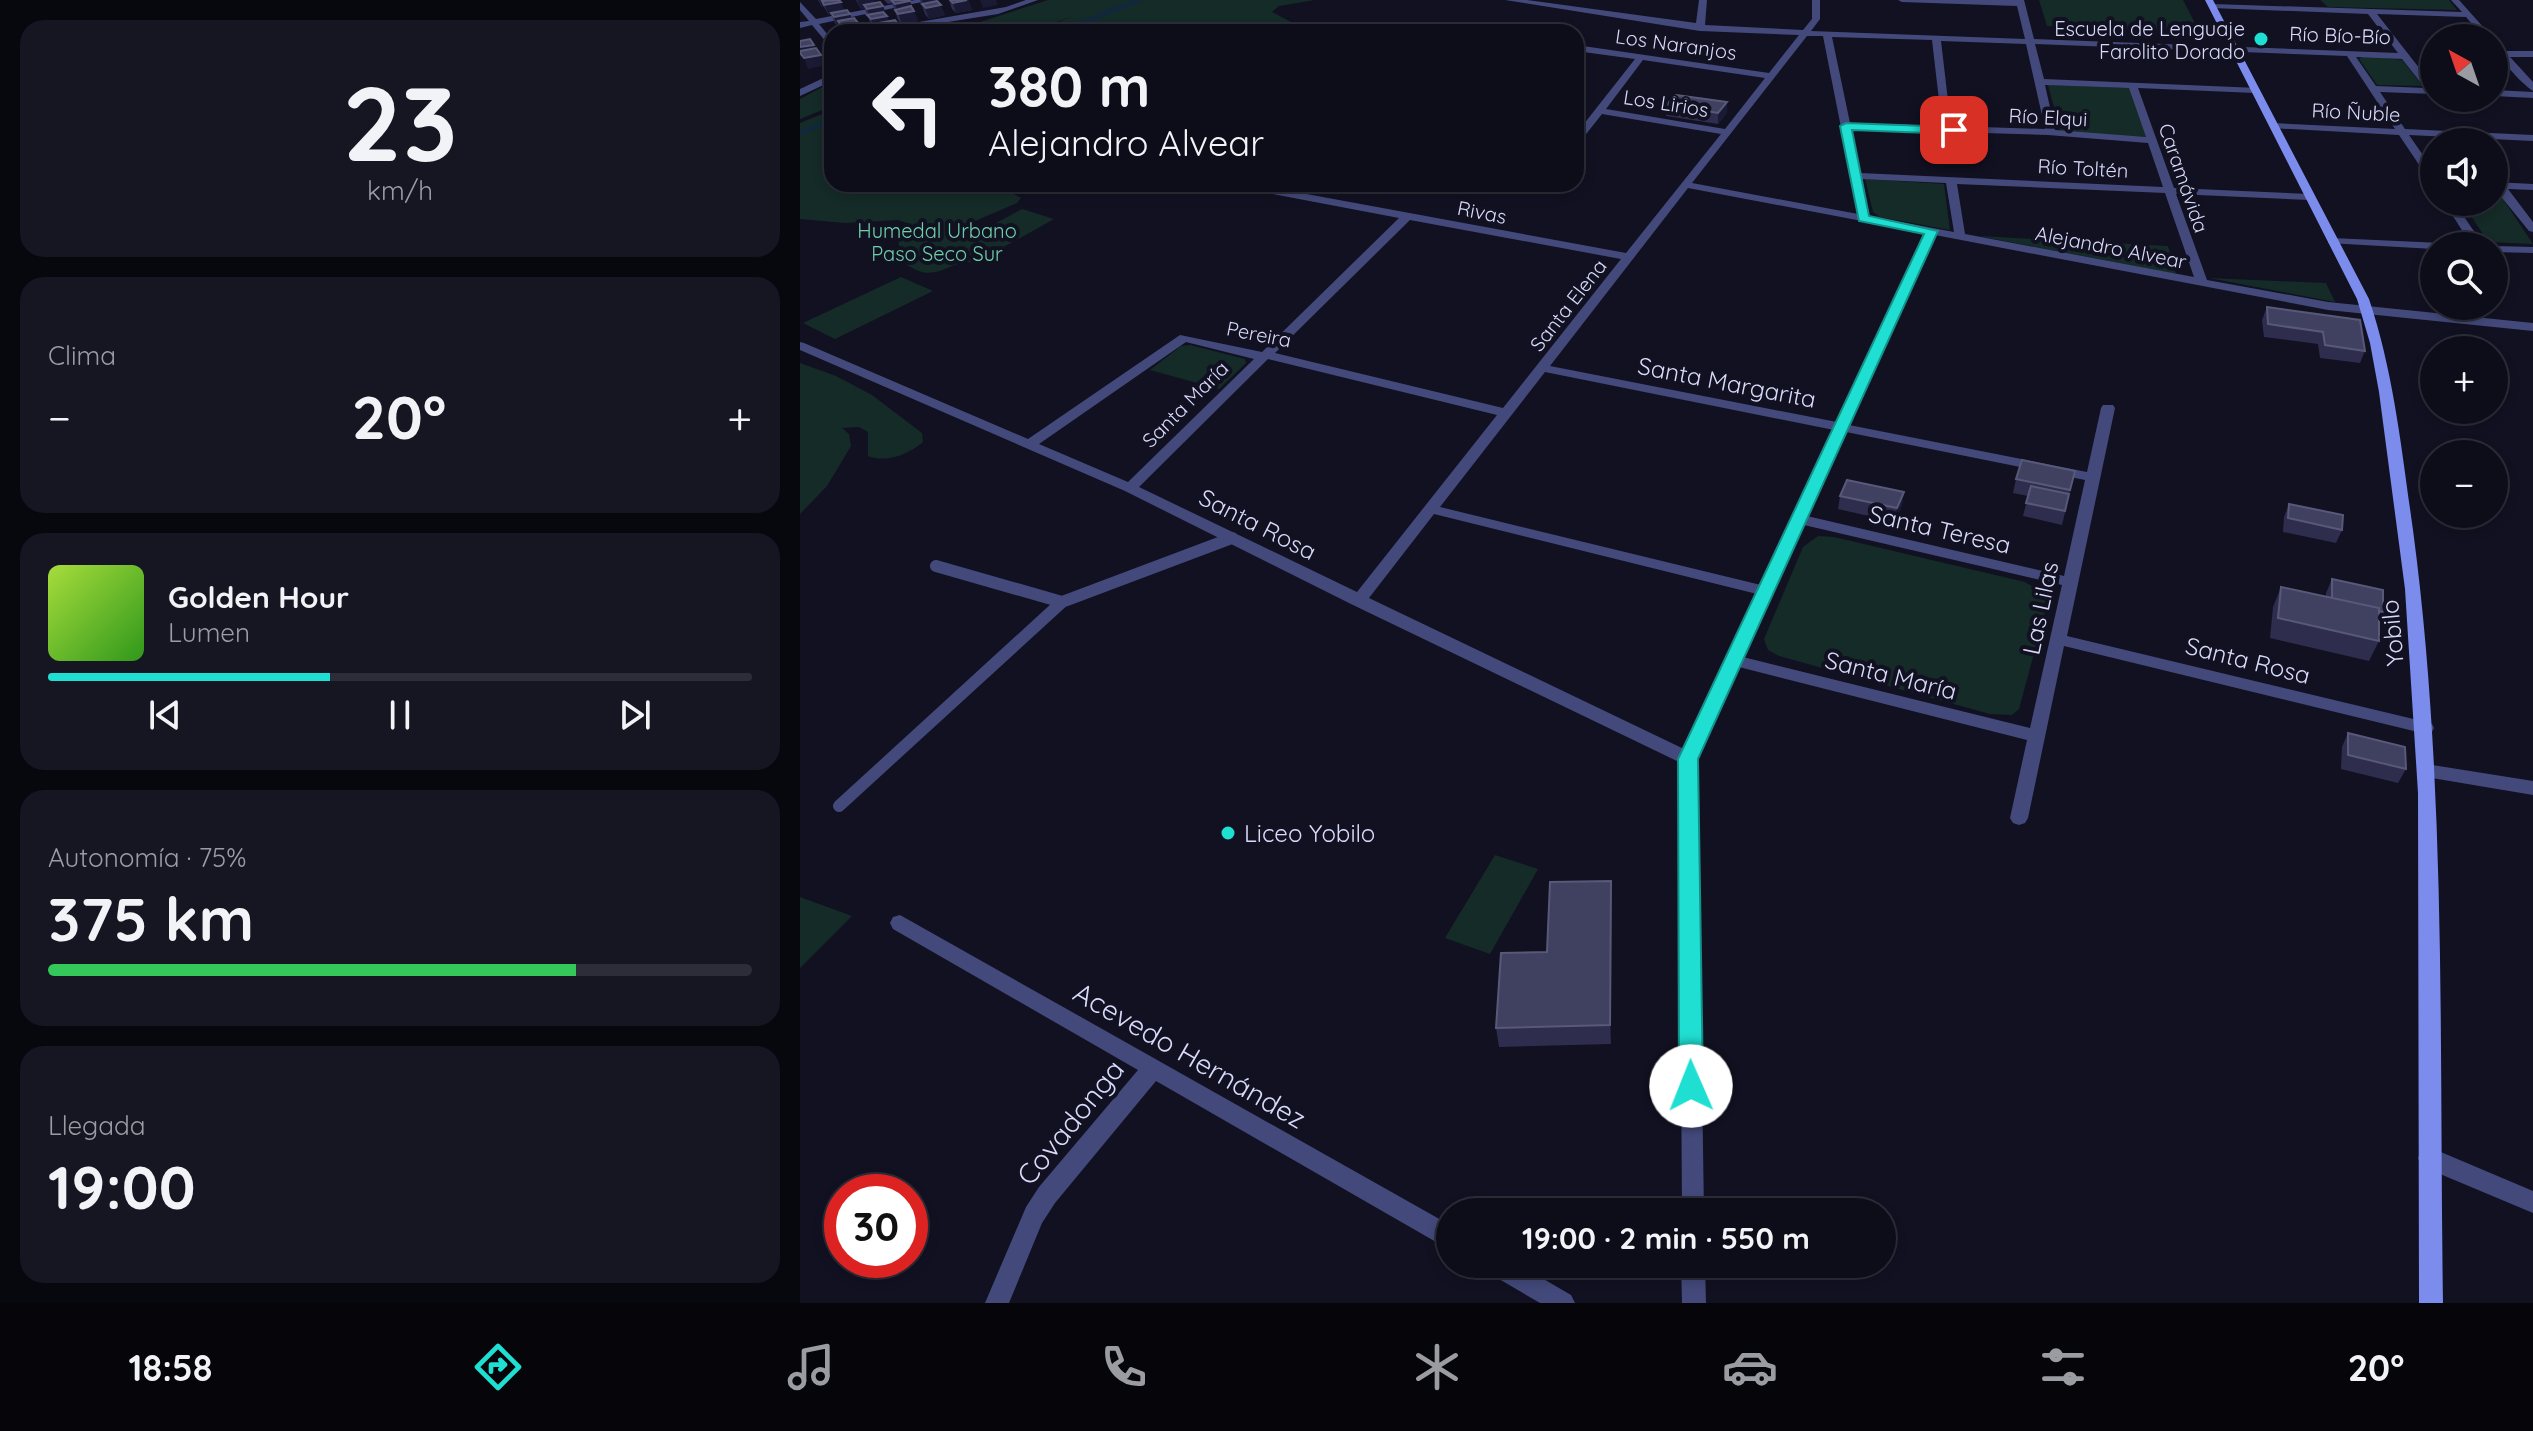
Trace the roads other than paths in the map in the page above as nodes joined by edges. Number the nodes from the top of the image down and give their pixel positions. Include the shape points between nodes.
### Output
1 (927, 0) edge
2 (1034, 0) edge
3 (1509, 0) edge
4 (1703, 0) edge
5 (1816, 0) edge
6 (1902, 0) edge
7 (2316, 0) edge
8 (2455, 0) edge
9 (2020, 2) edge
10 (803, 3) edge
11 (2211, 3) edge
12 (1562, 4) edge
13 (1006, 9) junction
14 (2323, 10) junction
15 (2371, 12) junction
16 (2468, 15) junction
17 (814, 22) junction
18 (922, 24) edge
19 (960, 24) edge
20 (2476, 24) edge
21 (800, 25) edge
22 (1700, 28) junction
23 (1806, 32) junction
24 (1827, 33) junction
25 (824, 36) edge
26 (1936, 37) junction
27 (2030, 41) junction
28 (824, 45) edge
29 (815, 46) edge
30 (1584, 49) edge
31 (2234, 49) junction
32 (2350, 54) junction
33 (2508, 54) edge
34 (2533, 54) edge
35 (2405, 56) junction
36 (1641, 57) junction
37 (2508, 61) edge
38 (2420, 75) edge
39 (1771, 76) junction
40 (824, 81) edge
41 (2040, 82) junction
42 (2133, 86) junction
43 (2533, 88) edge
44 (2374, 89) junction
45 (2255, 90) junction
46 (2420, 91) edge
47 (800, 93) edge
48 (2508, 94) edge
49 (2533, 95) edge
50 (1600, 111) junction
51 (1846, 126) junction
52 (2273, 126) junction
53 (1947, 130) junction
54 (1584, 131) edge
55 (1727, 132) junction
56 (2048, 132) junction
57 (2403, 133) junction
58 (2533, 138) edge
59 (2152, 140) junction
60 (2420, 158) edge
61 (1855, 176) junction
62 (1951, 180) junction
63 (1686, 185) junction
64 (2508, 186) edge
65 (2533, 187) edge
66 (2170, 190) junction
67 (1278, 192) edge
68 (2309, 197) junction
69 (2508, 199) edge
70 (1407, 216) junction
71 (1864, 219) junction
72 (2533, 229) edge
73 (1932, 231) junction
74 (1960, 237) junction
75 (2332, 241) junction
76 (2420, 245) edge
77 (2508, 249) edge
78 (2533, 250) edge
79 (1629, 257) junction
80 (2202, 283) junction
81 (2367, 309) junction
82 (2533, 327) edge
83 (800, 346) edge
84 (1265, 356) junction
85 (1542, 368) junction
86 (2108, 408) dead end
87 (1506, 413) junction
88 (1841, 427) junction
89 (1032, 443) junction
90 (2093, 477) junction
91 (1130, 488) junction
92 (1431, 509) junction
93 (1799, 519) junction
94 (1232, 538) junction
95 (936, 566) dead end
96 (2070, 582) junction
97 (1765, 591) junction
98 (1358, 601) junction
99 (1062, 602) junction
100 (2058, 639) junction
101 (1734, 660) junction
102 (2426, 728) junction
103 (2037, 736) junction
104 (1688, 759) junction
105 (2426, 771) junction
106 (2533, 788) edge
107 (839, 806) dead end
108 (2019, 818) dead end
109 (900, 923) dead end
110 (1153, 1068) junction
111 (2429, 1158) junction
112 (1693, 1198) edge
113 (2533, 1202) edge
114 (1436, 1230) edge
115 (1519, 1278) edge
116 (1693, 1278) edge
117 (997, 1303) edge
118 (1563, 1303) edge
119 (1694, 1303) edge
120 (2431, 1303) edge

1 - 17 street
2 - 13 street
3 - 12 street, Río Bío-Bío
4 - 22 street
5 - 23 street via 1818,14
6 - 9 street
7 - 14 street
8 - 16 street
9 - 27 street
10 - 17 street
11 - 14 street
11 - 31 main road, Yobilo
12 - 22 street, Río Bío-Bío
13 - 18 street
13 - 19 street
14 - 15 street
15 - 16 street
15 - 35 street
16 - 20 street
17 - 21 street
17 - 25 street
22 - 23 street, Río Bío-Bío
23 - 24 street, Río Bío-Bío
23 - 39 street, Santa Elena
24 - 26 street, Río Bío-Bío
24 - 51 street
26 - 27 street, Río Bío-Bío
26 - 53 street
27 - 31 street, Río Bío-Bío
27 - 41 street
28 - 29 street
30 - 36 street, Los Naranjos
31 - 32 street, Río Bío-Bío
31 - 45 main road, Yobilo
32 - 35 street, Río Bío-Bío
32 - 44 street
33 - 34 street
35 - 38 street
36 - 39 street, Los Naranjos
36 - 50 street
37 - 43 street
39 - 55 street, Santa Elena
40 - 47 street
41 - 42 street
41 - 56 street
42 - 45 street
42 - 59 street, Caramávida
44 - 46 street
44 - 57 street
45 - 52 main road, Yobilo
48 - 49 street
50 - 54 street
50 - 55 street, Los Lirios
51 - 53 street, Río Elqui
51 - 61 street
52 - 57 street, Río Ñuble
52 - 68 main road, Yobilo
53 - 56 street, Río Elqui
55 - 63 street, Santa Elena
56 - 59 street, Río Elqui
57 - 58 street, Río Ñuble
57 - 60 street
59 - 66 street, Caramávida
61 - 62 street, Río Toltén
61 - 71 street
62 - 66 street, Río Toltén
62 - 74 street
63 - 71 street, Alejandro Alvear
63 - 79 street, Santa Elena
64 - 65 street
66 - 68 street, Río Toltén
66 - 80 street, Caramávida
67 - 70 street, Rivas
68 - 75 main road, Yobilo
69 - 72 street
70 - 79 street, Rivas
70 - 84 street, Santa María
71 - 73 street, Alejandro Alvear
73 - 74 street, Alejandro Alvear
73 - 88 street
74 - 80 street, Alejandro Alvear
75 - 76 street
75 - 81 main road, Yobilo
77 - 78 street
79 - 85 street, Santa Elena
80 - 81 street, Alejandro Alvear
81 - 82 street, Alejandro Alvear
81 - 102 main road, Yobilo via 2414,584
83 - 89 street, Santa Rosa
84 - 87 street, Pereira
84 - 89 street, Pereira via 1184,338
84 - 91 street, Santa María
85 - 87 street, Santa Elena
85 - 88 street, Santa Margarita
86 - 90 street, Las Lilas
87 - 92 street, Santa Elena
88 - 90 street, Santa Margarita
88 - 93 street
89 - 91 street, Santa Rosa
90 - 96 street, Las Lilas
91 - 94 street, Santa Rosa
92 - 97 street
92 - 98 street, Santa Elena
93 - 96 street, Santa Teresa
93 - 97 street
94 - 98 street, Santa Rosa
94 - 99 lane
95 - 99 lane
96 - 100 street, Las Lilas
97 - 101 street
98 - 104 street, Santa Rosa
99 - 107 lane
100 - 102 street, Santa Rosa
100 - 103 street, Las Lilas
101 - 103 street, Santa María
101 - 104 street
102 - 105 main road, Yobilo
103 - 108 street, Las Lilas
104 - 112 street
105 - 106 street
105 - 111 main road, Yobilo
109 - 110 street, Acevedo Hernández
110 - 114 street, Acevedo Hernández
110 - 117 street, Covadonga via 1047,1195
111 - 113 street
111 - 120 main road, Yobilo
115 - 118 street
116 - 119 street

